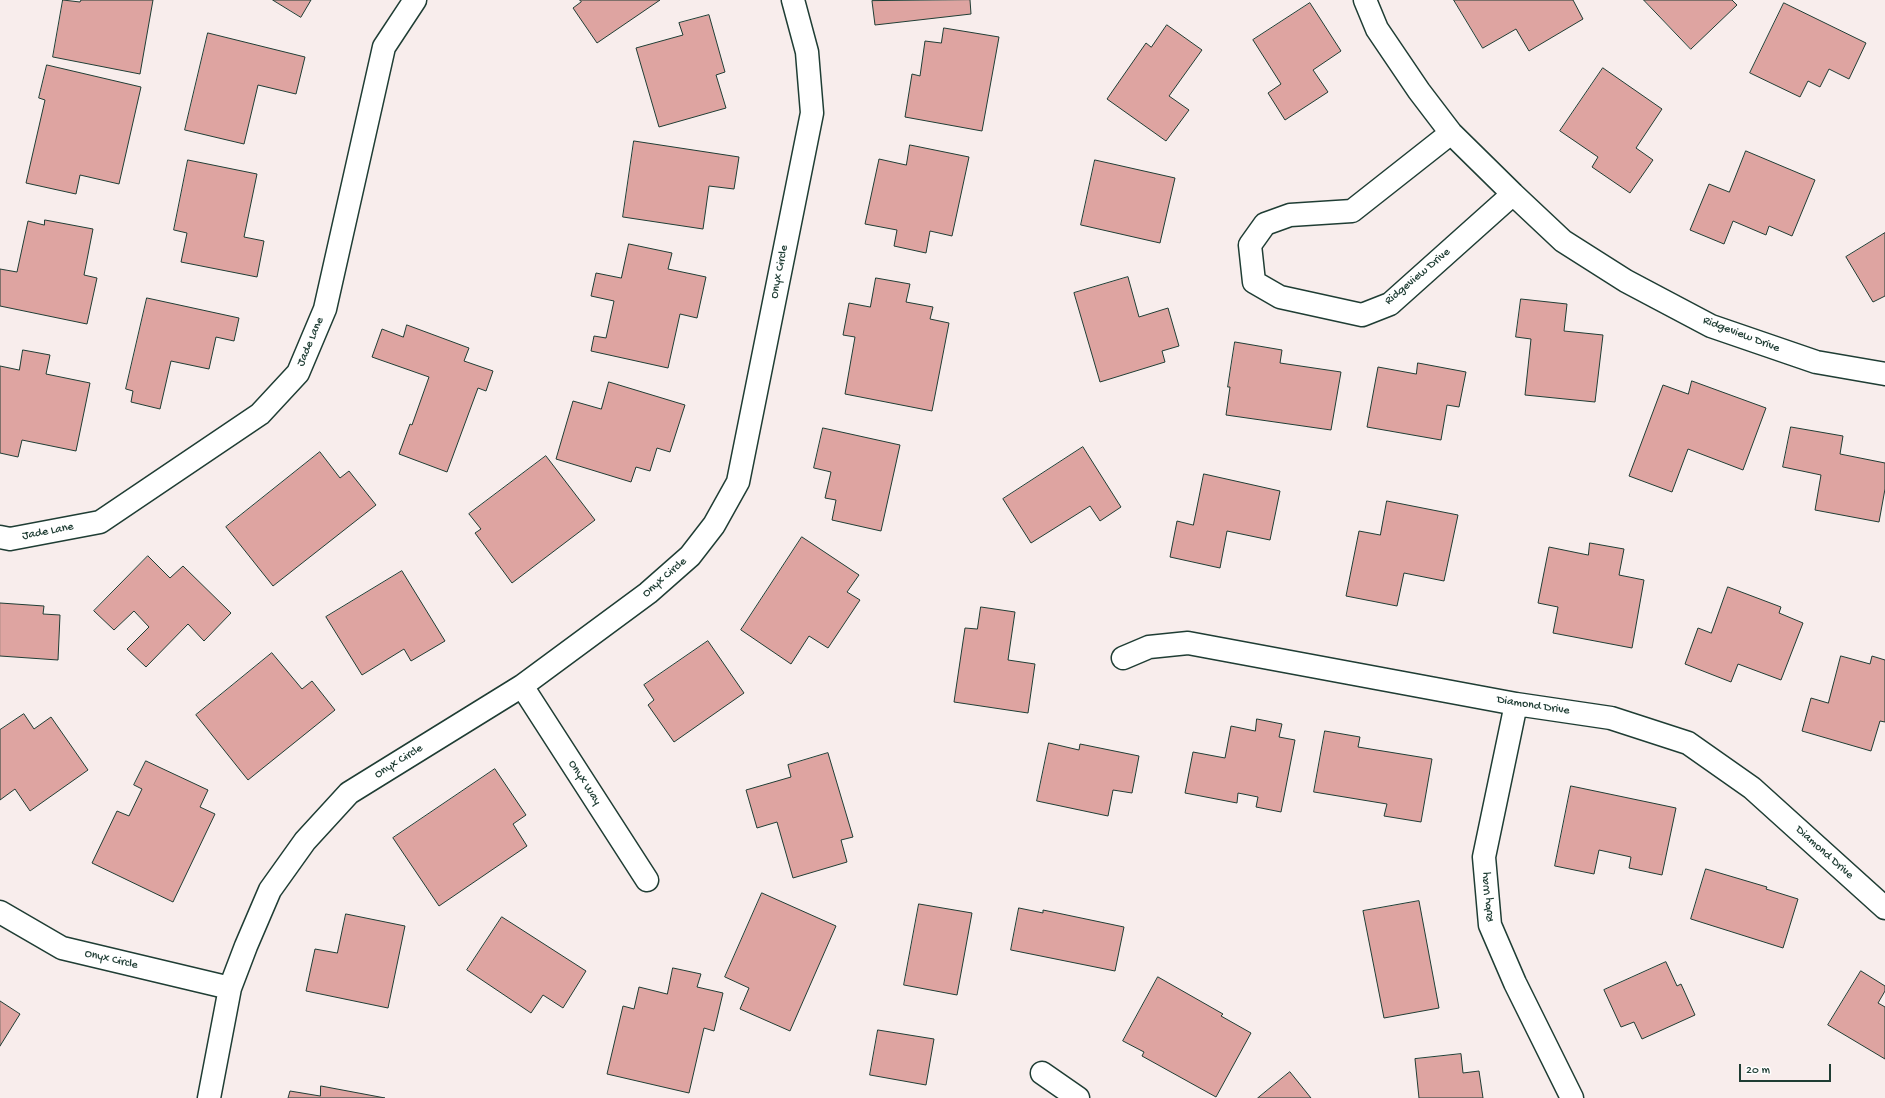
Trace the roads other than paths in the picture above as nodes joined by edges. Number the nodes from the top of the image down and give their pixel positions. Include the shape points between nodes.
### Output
1 (415, 0) edge
2 (793, 0) edge
3 (1365, 0) edge
4 (1451, 133) junction
5 (1513, 194) junction
6 (1885, 374) edge
7 (0, 537) edge
8 (1123, 658) dead end
9 (522, 686) junction
10 (1516, 704) junction
11 (647, 880) dead end
12 (1882, 900) edge
13 (0, 912) edge
14 (230, 988) junction
15 (1042, 1073) dead end
16 (209, 1098) edge
17 (1078, 1098) edge
18 (1572, 1098) edge

1 - 7 street, Jade Lane via 384,48 324,309 298,373 260,414 100,522 10,539
2 - 9 street, Onyx Circle via 807,52 812,113 738,482 714,525 690,556 648,593
3 - 4 street, Ridgeview Drive via 1377,29
4 - 5 street, Ridgeview Drive
4 - 5 street, Ridgeview Drive via 1352,211 1290,215 1265,224 1250,246 1254,282 1280,298 1362,315 1390,304
5 - 6 street, Ridgeview Drive via 1563,241 1626,281 1711,326 1816,362
8 - 10 street, Diamond Drive via 1149,647 1188,643
9 - 11 street, Onyx Way
9 - 14 street, Onyx Circle via 349,793 305,841 270,890
10 - 12 street, Diamond Drive via 1611,718 1688,743 1752,788
10 - 18 street, Ruby Way via 1484,858 1490,925 1515,983
13 - 14 street, Onyx Circle via 62,948
14 - 16 street, Onyx Circle
15 - 17 street

